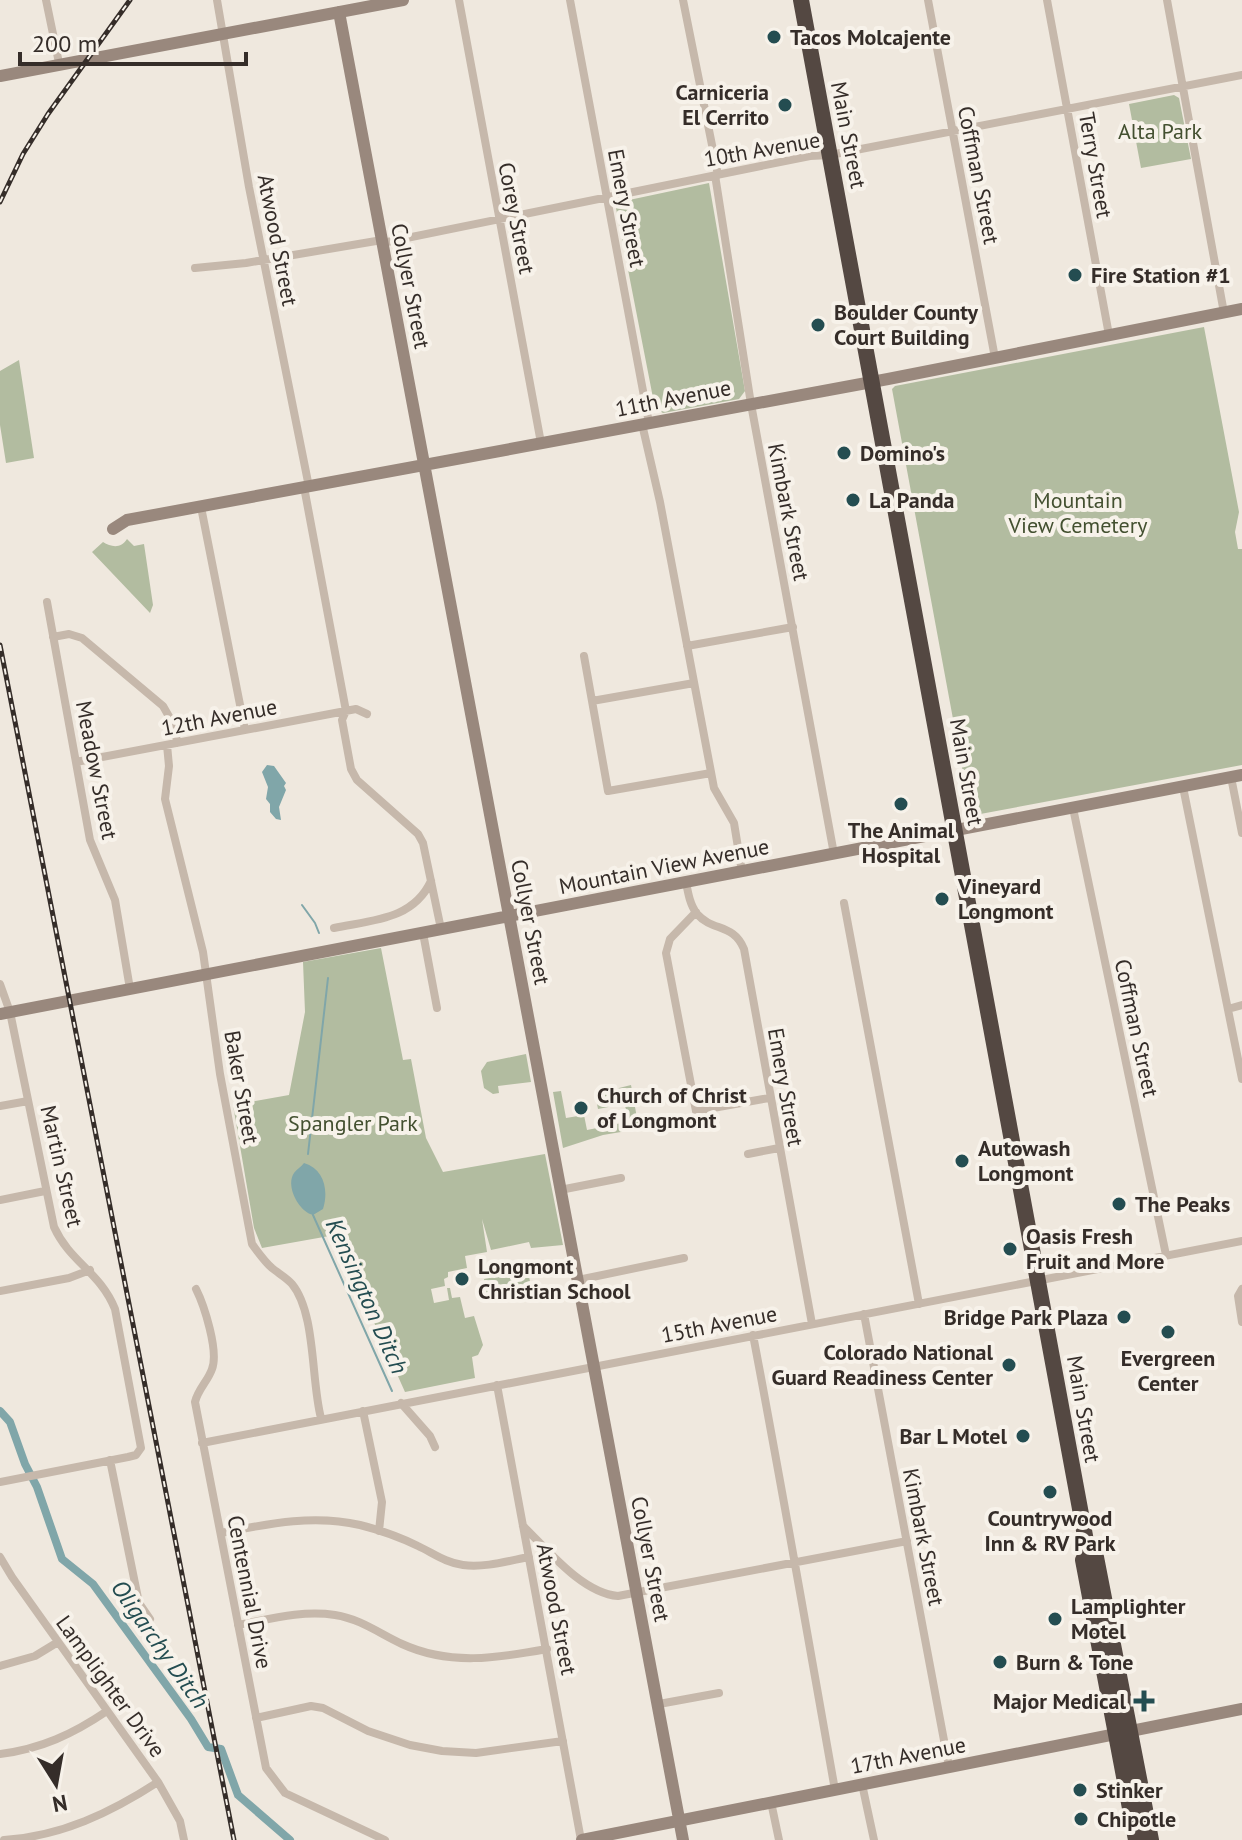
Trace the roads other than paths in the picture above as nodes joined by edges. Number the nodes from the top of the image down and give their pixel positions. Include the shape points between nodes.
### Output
1 (46, 0) edge
2 (217, 0) edge
3 (403, 0) edge
4 (459, 0) edge
5 (570, 0) edge
6 (683, 0) edge
7 (801, 0) edge
8 (928, 0) edge
9 (1047, 0) edge
10 (1167, 0) edge
11 (378, 2) edge
12 (339, 12) junction
13 (222, 33) junction
14 (59, 63) junction
15 (1242, 75) edge
16 (0, 76) edge
17 (1182, 86) junction
18 (1068, 109) junction
19 (952, 131) junction
20 (830, 155) junction
21 (717, 175) junction
22 (607, 197) junction
23 (499, 219) junction
24 (382, 241) junction
25 (264, 260) junction
26 (195, 268) dead end
27 (1242, 309) edge
28 (1224, 313) junction
29 (1109, 335) junction
30 (995, 358) junction
31 (873, 381) junction
32 (751, 404) junction
33 (646, 424) junction
34 (541, 443) junction
35 (424, 465) junction
36 (306, 487) junction
37 (201, 507) junction
38 (113, 529) dead end
39 (47, 602) dead end
40 (793, 627) junction
41 (53, 637) junction
42 (687, 646) junction
43 (584, 656) dead end
44 (694, 683) junction
45 (592, 701) junction
46 (346, 711) junction
47 (367, 714) dead end
48 (245, 730) junction
49 (172, 744) junction
50 (76, 762) junction
51 (711, 773) junction
52 (1237, 776) edge
53 (1183, 787) junction
54 (1073, 808) junction
55 (955, 831) junction
56 (1242, 833) edge
57 (834, 854) junction
58 (742, 872) junction
59 (431, 880) junction
60 (686, 882) junction
61 (844, 903) dead end
62 (696, 912) junction
63 (509, 916) junction
64 (334, 928) dead end
65 (441, 929) junction
66 (423, 933) junction
67 (205, 975) junction
68 (0, 984) edge
69 (130, 989) junction
70 (1242, 1005) edge
71 (437, 1008) dead end
72 (1228, 1009) junction
73 (5, 1013) edge
74 (1242, 1079) edge
75 (769, 1098) junction
76 (28, 1101) junction
77 (0, 1106) edge
78 (779, 1148) junction
79 (748, 1154) dead end
80 (621, 1178) dead end
81 (560, 1190) junction
82 (45, 1191) junction
83 (0, 1200) edge
84 (1242, 1241) edge
85 (1166, 1255) junction
86 (684, 1258) dead end
87 (90, 1270) junction
88 (578, 1280) junction
89 (1038, 1282) junction
90 (196, 1289) dead end
91 (1242, 1289) edge
92 (0, 1291) edge
93 (919, 1304) junction
94 (864, 1314) junction
95 (1242, 1322) edge
96 (812, 1324) junction
97 (753, 1335) junction
98 (594, 1366) junction
99 (497, 1385) junction
100 (401, 1403) junction
101 (363, 1411) junction
102 (321, 1418) junction
103 (202, 1443) junction
104 (435, 1447) dead end
105 (110, 1460) junction
106 (0, 1482) edge
107 (523, 1526) junction
108 (379, 1531) junction
109 (221, 1533) junction
110 (907, 1541) junction
111 (0, 1557) edge
112 (529, 1557) junction
113 (795, 1561) junction
114 (637, 1593) junction
115 (150, 1619) dead end
116 (238, 1625) junction
117 (58, 1642) junction
118 (547, 1649) junction
119 (0, 1666) edge
120 (719, 1693) dead end
121 (659, 1704) junction
122 (1242, 1709) edge
123 (107, 1711) junction
124 (256, 1718) junction
125 (1122, 1733) junction
126 (563, 1741) junction
127 (0, 1754) edge
128 (949, 1767) junction
129 (158, 1782) junction
130 (862, 1784) junction
131 (835, 1790) junction
132 (771, 1802) junction
133 (680, 1820) junction
134 (4, 1840) edge
135 (184, 1840) edge
136 (385, 1840) edge
137 (581, 1840) edge
138 (683, 1840) edge
139 (779, 1840) edge
140 (874, 1840) edge
141 (1136, 1840) edge
142 (1151, 1840) edge

1 - 14 street
2 - 13 street, Atwood Street
3 - 11 street
4 - 23 street, Corey Street
5 - 22 street, Emery Street
6 - 21 street, Kimbark Street
7 - 20 highway, Main Street
8 - 19 street, Coffman Street
9 - 18 street, Terry Street
10 - 17 street
11 - 12 street
12 - 13 street
12 - 24 street, Collyer Street
13 - 14 street
13 - 25 street, Atwood Street
14 - 16 street
15 - 17 street, 10th Avenue
17 - 18 street, 10th Avenue
17 - 28 street
18 - 19 street, 10th Avenue
18 - 29 street, Terry Street
19 - 20 street, 10th Avenue
19 - 30 street, Coffman Street
20 - 21 street, 10th Avenue
20 - 31 highway, Main Street
21 - 22 street, 10th Avenue
21 - 32 street, Kimbark Street
22 - 23 street, 10th Avenue
22 - 33 street, Emery Street
23 - 24 street, 10th Avenue
23 - 34 street, Corey Street
24 - 25 street, 10th Avenue
24 - 35 street, Collyer Street
25 - 26 street, 10th Avenue
25 - 36 street, Atwood Street
27 - 28 street, 11th Avenue
28 - 29 street, 11th Avenue
29 - 30 street, 11th Avenue
30 - 31 street, 11th Avenue
31 - 32 street, 11th Avenue
31 - 55 highway, Main Street
32 - 33 street, 11th Avenue
32 - 40 street, Kimbark Street
33 - 34 street, 11th Avenue
33 - 42 street, Emery Street
34 - 35 street, 11th Avenue
35 - 36 street, 11th Avenue
35 - 63 street, Collyer Street
36 - 37 street, 11th Avenue
36 - 46 street, Atwood Street
37 - 38 street, 11th Avenue via 127,520
37 - 48 street
39 - 41 street, Meadow Street
40 - 42 street
40 - 57 street, Kimbark Street
41 - 49 street via 82,638 163,706 175,727
41 - 50 street, Meadow Street
42 - 44 street, Emery Street
43 - 45 street
44 - 45 street
44 - 51 street, Emery Street
45 - 51 street via 608,791
46 - 47 street, 12th Avenue
46 - 48 street, 12th Avenue
46 - 59 street, Atwood Street via 342,720 351,769 418,834
48 - 49 street, 12th Avenue
49 - 50 street, 12th Avenue
49 - 67 street, Baker Street via 165,799
50 - 69 street, Meadow Street via 90,840 115,900
51 - 58 street, Emery Street via 734,823
52 - 53 street, Mountain View Avenue
52 - 56 street
53 - 54 street, Mountain View Avenue
53 - 72 street
54 - 55 street, Mountain View Avenue
54 - 85 street, Coffman Street
55 - 57 street, Mountain View Avenue
55 - 89 highway, Main Street
57 - 58 street, Mountain View Avenue
58 - 60 street, Mountain View Avenue
59 - 64 street via 406,911
59 - 65 street, Atwood Street
60 - 62 street
60 - 63 street, Mountain View Avenue
61 - 93 street
62 - 75 street, Emery Street via 733,933 744,949
62 - 75 street via 670,939 666,953 696,1111
63 - 65 street, Mountain View Avenue
63 - 81 street, Collyer Street
65 - 66 street, Mountain View Avenue
66 - 67 street, Mountain View Avenue
66 - 71 street
67 - 69 street, Mountain View Avenue
67 - 102 street, Baker Street via 252,1244 292,1284 305,1311
68 - 73 street, Martin Street
69 - 73 street, Mountain View Avenue
70 - 72 street
72 - 74 street
73 - 76 street, Martin Street
75 - 78 street, Emery Street
76 - 77 street
76 - 82 street, Martin Street
78 - 79 street
78 - 96 street, Emery Street
80 - 81 street
81 - 88 street, Collyer Street
82 - 83 street
82 - 87 street, Martin Street via 61,1241
84 - 85 street, 15th Avenue
85 - 89 street, 15th Avenue
86 - 88 street
87 - 92 street
87 - 105 street, Martin Street via 115,1309 141,1448 136,1455
88 - 98 street, Collyer Street
89 - 93 street, 15th Avenue
89 - 125 highway, Main Street via 1088,1552 1096,1557
90 - 103 street, Centennial Drive via 205,1307 214,1359 195,1402
91 - 95 street
93 - 94 street, 15th Avenue
94 - 96 street, 15th Avenue
94 - 110 street, Kimbark Street
96 - 97 street, 15th Avenue
97 - 98 street, 15th Avenue
97 - 113 street
98 - 99 street, 15th Avenue
98 - 114 street, Collyer Street
99 - 100 street, 15th Avenue
99 - 107 street, Atwood Street
100 - 101 street, 15th Avenue
100 - 104 street
101 - 102 street, 15th Avenue
101 - 108 street via 382,1502
102 - 103 street, 15th Avenue
103 - 109 street, Centennial Drive
105 - 106 street
105 - 115 street via 139,1603
107 - 112 street, Atwood Street
107 - 114 street via 594,1590 618,1596
108 - 109 street via 309,1520
108 - 112 street via 463,1566
109 - 116 street, Centennial Drive
110 - 113 street
110 - 128 street, Kimbark Street
111 - 117 street, Lamplighter Drive
112 - 118 street, Atwood Street
113 - 114 street
113 - 131 street
114 - 121 street, Collyer Street
116 - 118 street via 317,1613 360,1622 402,1644 451,1658 501,1658
116 - 124 street, Centennial Drive
117 - 119 street via 35,1656
117 - 123 street, Lamplighter Drive
118 - 126 street, Atwood Street
120 - 121 street
121 - 133 street, Collyer Street
122 - 125 street, 17th Avenue
123 - 127 street via 59,1740
123 - 129 street, Lamplighter Drive
124 - 126 street via 323,1708 368,1731 442,1751 476,1753
124 - 136 street, Centennial Drive via 266,1768 285,1793
125 - 128 street, 17th Avenue
125 - 141 highway, Main Street
125 - 142 highway, Main Street
126 - 137 street, Atwood Street
128 - 130 street, 17th Avenue
129 - 134 street via 76,1826
129 - 135 street, Lamplighter Drive via 175,1809
130 - 131 street, 17th Avenue
130 - 140 street
131 - 132 street, 17th Avenue
132 - 133 street, 17th Avenue
132 - 139 street
133 - 137 street, 17th Avenue
133 - 138 street, Collyer Street

